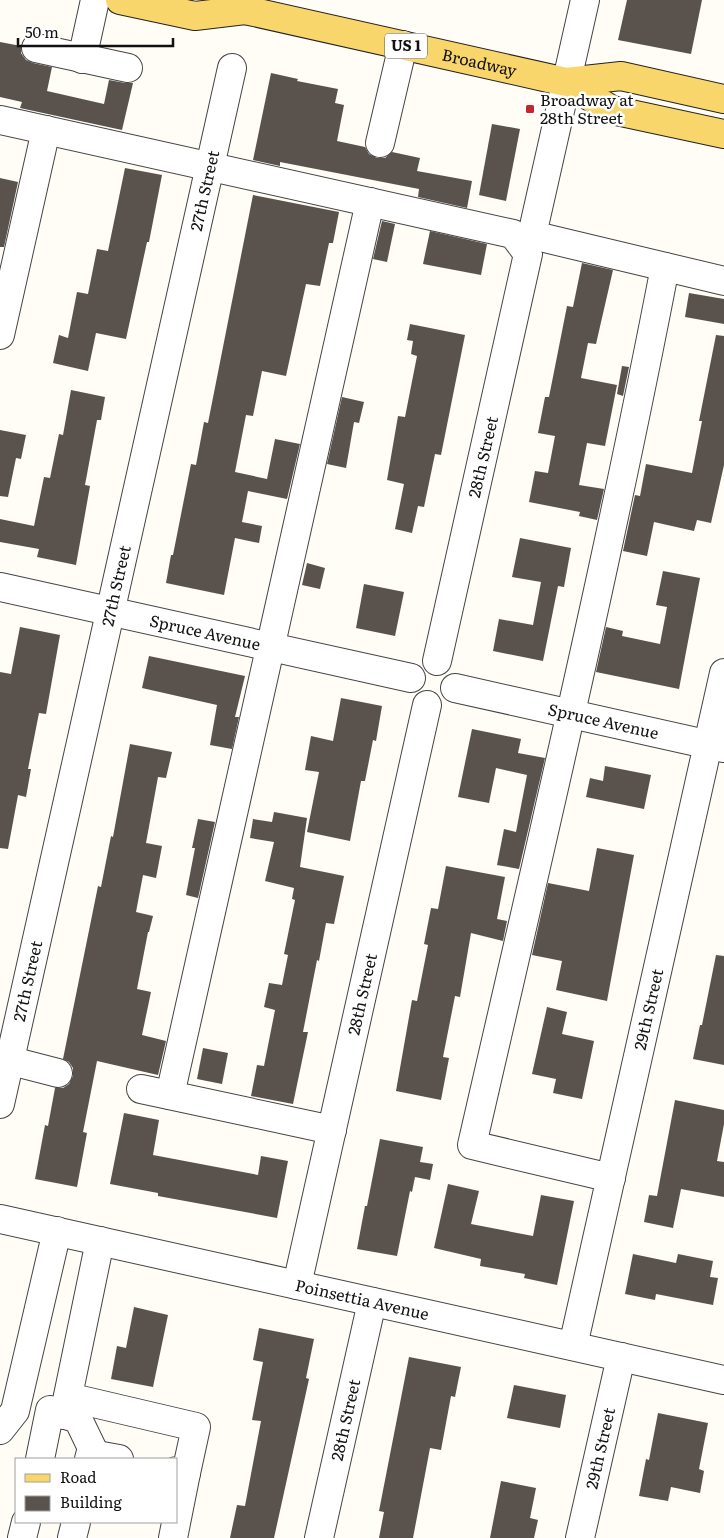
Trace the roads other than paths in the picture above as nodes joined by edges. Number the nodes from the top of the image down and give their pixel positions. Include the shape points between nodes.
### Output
1 (94, 0) edge
2 (120, 0) edge
3 (585, 0) edge
4 (240, 3) edge
5 (403, 45) junction
6 (36, 48) dead end
7 (82, 58) junction
8 (128, 68) dead end
9 (232, 68) dead end
10 (566, 82) junction
11 (724, 99) edge
12 (0, 120) edge
13 (46, 130) junction
14 (724, 134) edge
15 (380, 143) dead end
16 (210, 167) junction
17 (370, 202) junction
18 (530, 245) junction
19 (666, 267) junction
20 (724, 281) edge
21 (0, 335) edge
22 (0, 587) edge
23 (111, 611) junction
24 (271, 647) junction
25 (437, 661) junction
26 (724, 673) edge
27 (410, 678) junction
28 (455, 688) junction
29 (427, 705) junction
30 (571, 714) junction
31 (716, 746) edge
32 (5, 1059) edge
33 (58, 1073) dead end
34 (141, 1090) dead end
35 (170, 1095) junction
36 (0, 1104) edge
37 (332, 1130) junction
38 (610, 1178) junction
39 (0, 1219) edge
40 (57, 1231) junction
41 (100, 1241) junction
42 (298, 1285) junction
43 (372, 1302) junction
44 (573, 1346) junction
45 (621, 1357) junction
46 (724, 1380) edge
47 (66, 1406) junction
48 (0, 1430) edge
49 (90, 1456) edge
50 (40, 1458) edge
51 (109, 1458) edge
52 (181, 1472) edge
53 (178, 1497) edge
54 (26, 1523) edge
55 (76, 1523) edge
56 (175, 1523) edge
57 (22, 1538) edge
58 (72, 1538) edge
59 (173, 1538) edge
60 (319, 1538) edge
61 (580, 1538) edge

1 - 7 street
2 - 4 main road, Broadway / US 1 via 195,16
3 - 10 street, 28th Street
4 - 5 main road, Broadway / US 1
5 - 10 main road, Broadway / US 1
5 - 15 street
6 - 7 street
7 - 8 street
9 - 16 street, 27th Street
10 - 11 main road, Broadway / US 1 via 621,76
10 - 14 main road, Broadway / US 1 via 612,110
10 - 18 street, 28th Street
12 - 13 street
13 - 16 street
13 - 21 street
16 - 17 street
16 - 23 street, 27th Street
17 - 18 street via 513,234
17 - 24 street
18 - 19 street
18 - 25 street, 28th Street
19 - 20 street
19 - 30 street
22 - 23 street, Spruce Avenue
23 - 24 street, Spruce Avenue
23 - 32 street, 27th Street
24 - 27 street, Spruce Avenue
24 - 35 street
25 - 27 street via 430,660 417,666
25 - 28 street via 450,668
26 - 31 street, 29th Street
27 - 29 street via 415,698
28 - 29 street via 442,704
28 - 30 street, Spruce Avenue
29 - 37 street, 28th Street
30 - 31 street, Spruce Avenue
30 - 38 street via 472,1145
31 - 38 street, 29th Street
32 - 33 street
32 - 36 street, 27th Street
34 - 35 street
35 - 37 street
37 - 42 street, 28th Street
38 - 44 street, 29th Street
39 - 40 street, Poinsettia Avenue
40 - 41 street, Poinsettia Avenue
40 - 48 street via 14,1411
41 - 42 street, Poinsettia Avenue
41 - 47 street
42 - 43 street, Poinsettia Avenue
43 - 44 street, Poinsettia Avenue
43 - 60 street, 28th Street
44 - 45 street, Poinsettia Avenue
45 - 46 street, Poinsettia Avenue
45 - 61 street, 29th Street
47 - 49 street via 78,1419 92,1448
47 - 50 street via 50,1410
47 - 52 street via 196,1427
49 - 51 street
52 - 53 street
54 - 57 street
55 - 58 street
56 - 59 street

